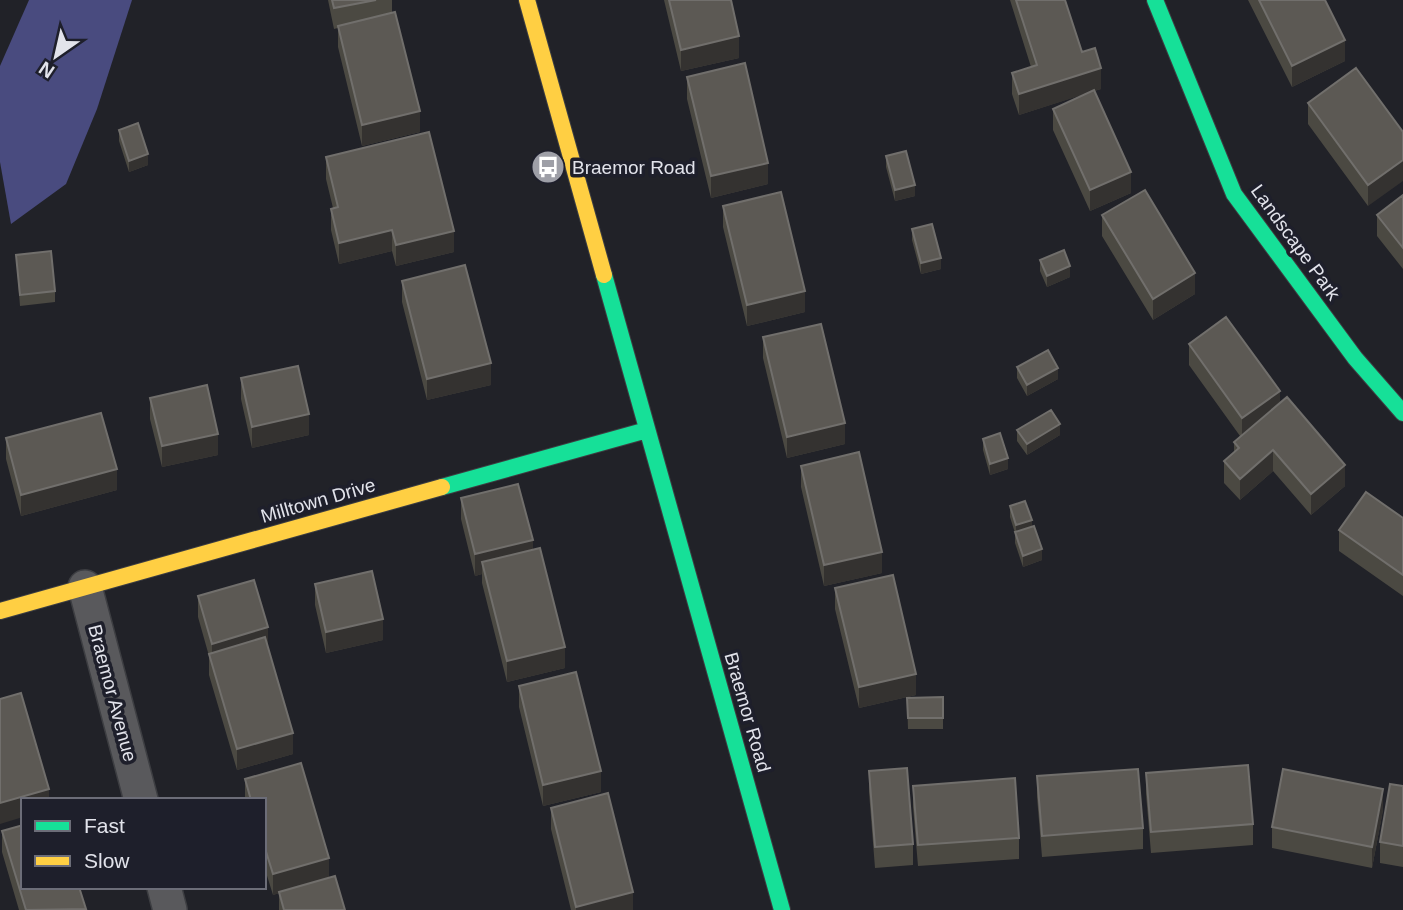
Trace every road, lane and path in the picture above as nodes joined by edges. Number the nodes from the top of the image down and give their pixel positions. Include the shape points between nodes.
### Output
1 (527, 0) edge
2 (1156, 0) edge
3 (1403, 413) edge
4 (647, 430) junction
5 (85, 587) junction
6 (0, 611) edge
7 (140, 798) edge
8 (165, 889) edge
9 (170, 910) edge
10 (782, 910) edge

1 - 4 street, Braemor Road
2 - 3 street, Landscape Park via 1234,194 1355,358
4 - 5 street, Milltown Drive
4 - 10 street, Braemor Road
5 - 6 street, Milltown Drive
5 - 7 street, Braemor Avenue
8 - 9 street

